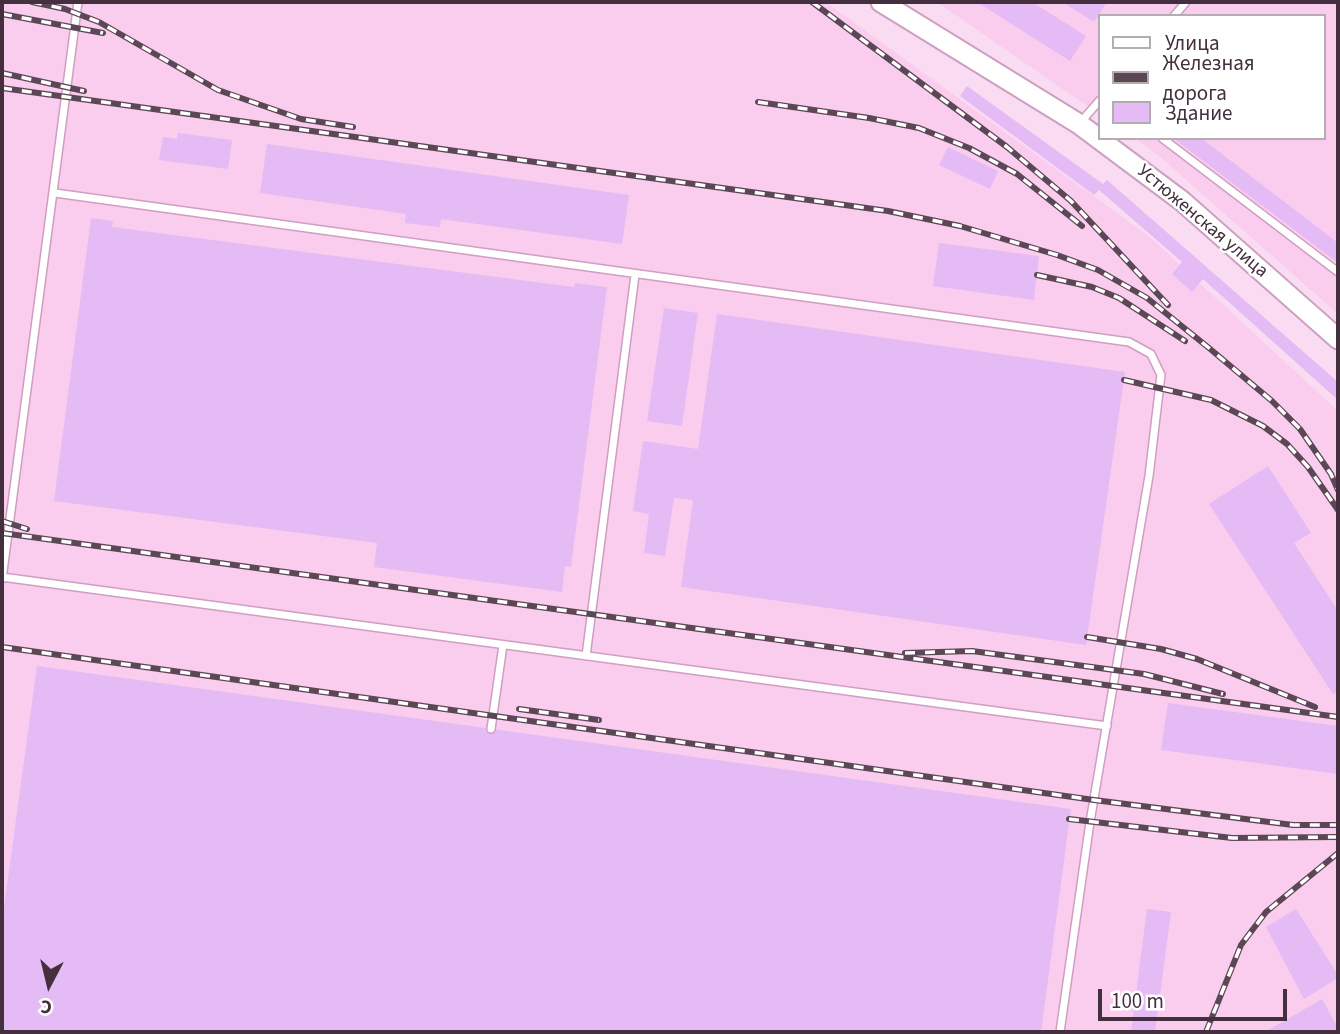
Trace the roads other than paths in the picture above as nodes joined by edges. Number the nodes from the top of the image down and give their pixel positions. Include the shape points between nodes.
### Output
1 (78, 2) edge
2 (881, 2) edge
3 (1098, 102) edge
4 (1079, 124) junction
5 (1098, 138) edge
6 (1100, 140) edge
7 (1165, 140) edge
8 (55, 193) junction
9 (1338, 272) edge
10 (635, 275) junction
11 (1338, 340) edge
12 (2, 578) edge
13 (503, 645) junction
14 (586, 656) junction
15 (1107, 726) junction
16 (491, 729) dead end
17 (1060, 1032) edge

1 - 8 lane
2 - 4 main road, Устюженская улица
3 - 4 lane
4 - 5 main road, Устюженская улица
6 - 11 main road, Устюженская улица via 1182,201
7 - 9 lane
8 - 10 lane
8 - 12 lane
10 - 14 lane
10 - 15 lane via 1129,342 1151,354 1161,375
12 - 13 lane
13 - 14 lane
13 - 16 lane
14 - 15 lane
15 - 17 lane

